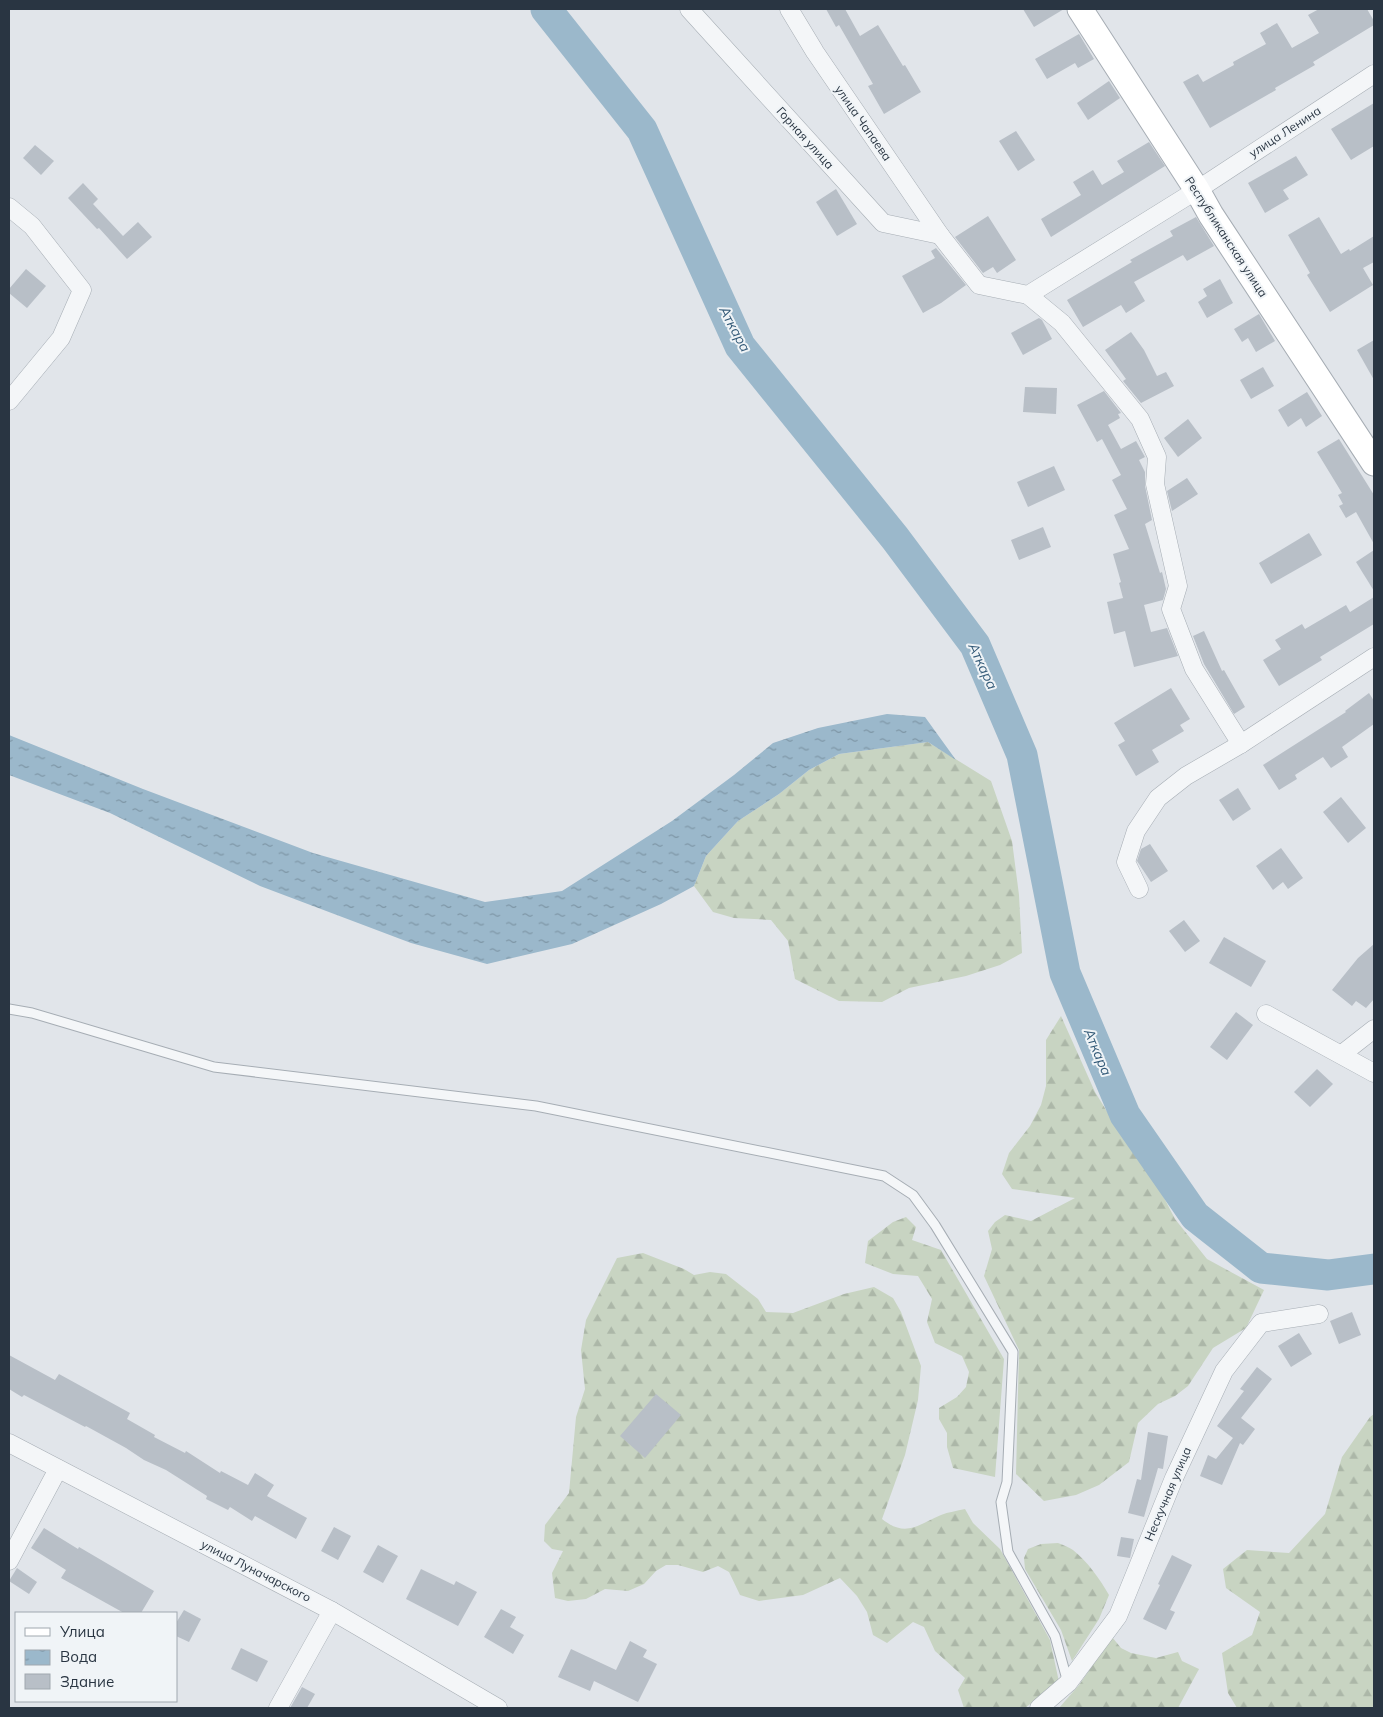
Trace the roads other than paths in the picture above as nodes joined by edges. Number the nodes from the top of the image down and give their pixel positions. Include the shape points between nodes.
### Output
1 (689, 9) edge
2 (790, 9) edge
3 (1080, 9) edge
4 (1374, 74) edge
5 (1197, 190) junction
6 (9, 207) edge
7 (940, 235) junction
8 (1028, 295) junction
9 (9, 401) edge
10 (1374, 464) edge
11 (1374, 657) edge
12 (1241, 744) junction
13 (1139, 889) dead end
14 (9, 1009) edge
15 (1266, 1014) dead end
16 (1374, 1029) edge
17 (1342, 1054) junction
18 (1374, 1073) edge
19 (1319, 1314) dead end
20 (9, 1443) edge
21 (58, 1469) junction
22 (9, 1561) edge
23 (332, 1612) junction
24 (1068, 1683) junction
25 (278, 1708) edge
26 (498, 1708) edge
27 (1039, 1708) edge

1 - 7 street, Горная улица via 883,223
2 - 7 street, улица Чапаева via 815,52
3 - 5 street, Республиканская улица
4 - 5 street, улица Ленина
5 - 8 street, улица Ленина
5 - 10 street, Республиканская улица
6 - 9 street via 32,226 82,290 60,338
7 - 8 street, улица Чапаева via 979,285
8 - 12 street via 1062,323 1140,419 1157,457 1156,484 1178,586 1171,609 1194,668
11 - 12 street
12 - 13 street via 1186,776 1158,798 1136,831 1126,862
14 - 24 lane via 214,1067 536,1106 884,1176 913,1195 1013,1352 1007,1482 1001,1502 1008,1552 1055,1636
15 - 17 street
16 - 17 street
17 - 18 street
19 - 24 street, Нескучная улица via 1261,1323 1224,1371 1174,1478 1118,1616
20 - 21 street, улица Луначарского
21 - 22 street
21 - 23 street, улица Луначарского
23 - 25 street
23 - 26 street, улица Луначарского
24 - 27 street, Нескучная улица

